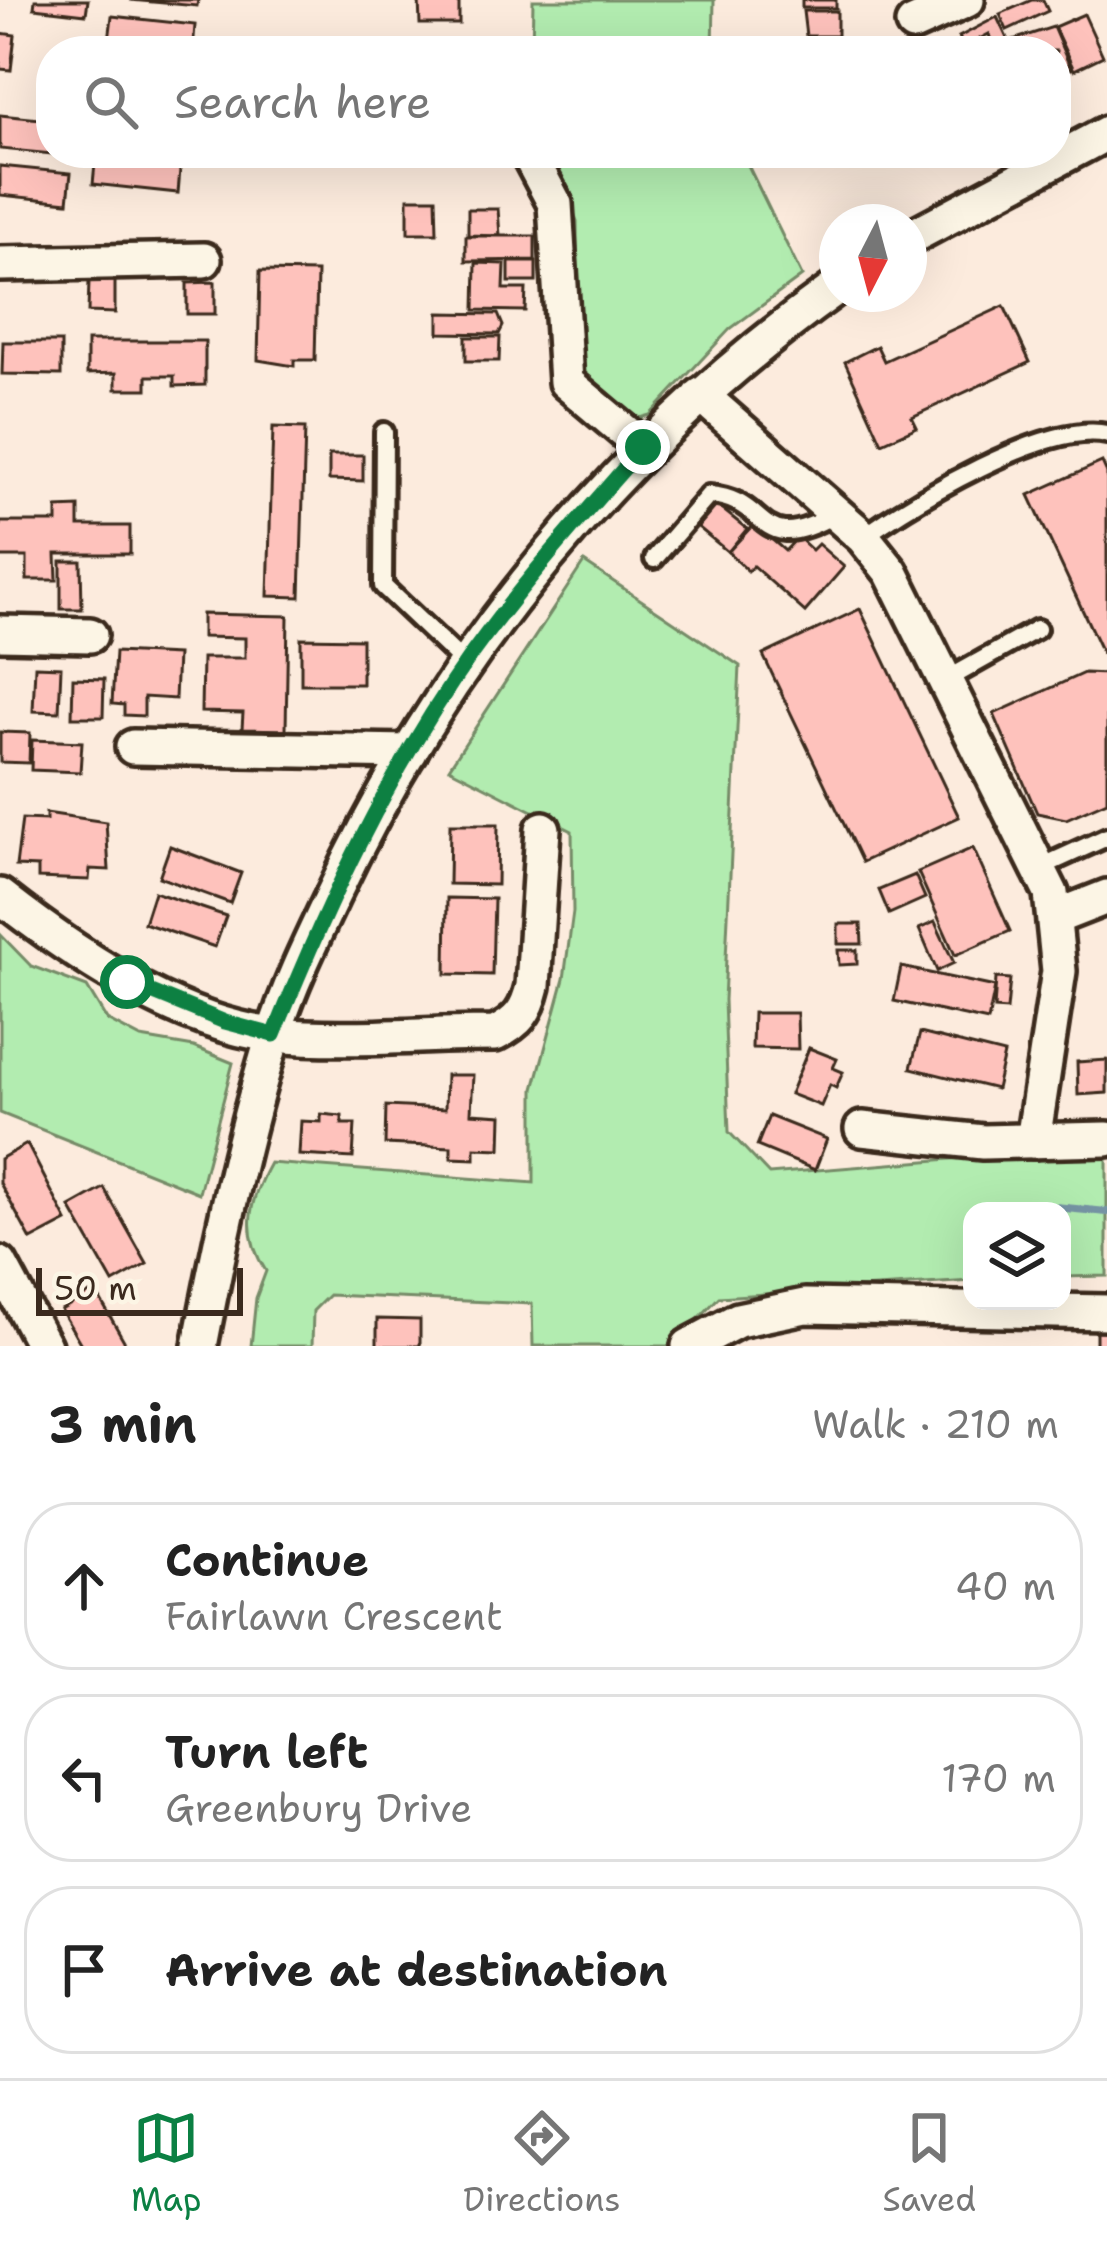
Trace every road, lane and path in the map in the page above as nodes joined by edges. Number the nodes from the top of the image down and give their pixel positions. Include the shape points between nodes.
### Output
1 (967, 0) edge
2 (914, 24) dead end
3 (1107, 133) edge
4 (1071, 152) edge
5 (536, 168) edge
6 (1041, 168) edge
7 (927, 228) edge
8 (204, 260) dead end
9 (0, 264) edge
10 (819, 301) edge
11 (701, 395) junction
12 (383, 432) dead end
13 (1107, 434) edge
14 (643, 447) junction
15 (836, 514) junction
16 (863, 537) junction
17 (654, 559) dead end
18 (1037, 629) dead end
19 (0, 633) edge
20 (90, 635) dead end
21 (465, 664) junction
22 (948, 680) junction
23 (133, 747) dead end
24 (410, 752) junction
25 (544, 829) dead end
26 (1107, 837) edge
27 (1041, 867) junction
28 (0, 896) edge
29 (1107, 897) edge
30 (1056, 917) junction
31 (274, 1035) junction
32 (862, 1129) dead end
33 (1107, 1139) edge
34 (1033, 1141) junction
35 (0, 1264) edge
36 (1107, 1312) edge
37 (44, 1346) edge
38 (200, 1346) edge
39 (689, 1346) edge

1 - 2 street
3 - 4 street
5 - 14 street via 555,204 566,382
6 - 7 street
8 - 9 street
10 - 11 street
11 - 14 street
11 - 15 street
12 - 21 lane via 382,586
13 - 16 lane via 1067,435 1015,454
14 - 21 street via 531,574
15 - 16 street
15 - 17 lane via 803,532 781,532 709,495
16 - 22 street via 901,588
18 - 22 lane
19 - 20 street
21 - 24 street
22 - 27 street
23 - 24 street
24 - 31 street via 351,856
25 - 31 street via 533,986 514,1024 495,1034
26 - 27 lane
27 - 30 street
28 - 31 street via 127,982
29 - 30 street
30 - 34 street via 1059,971
31 - 38 street
32 - 34 street
33 - 34 street
35 - 37 street
36 - 39 street via 805,1306 738,1320

